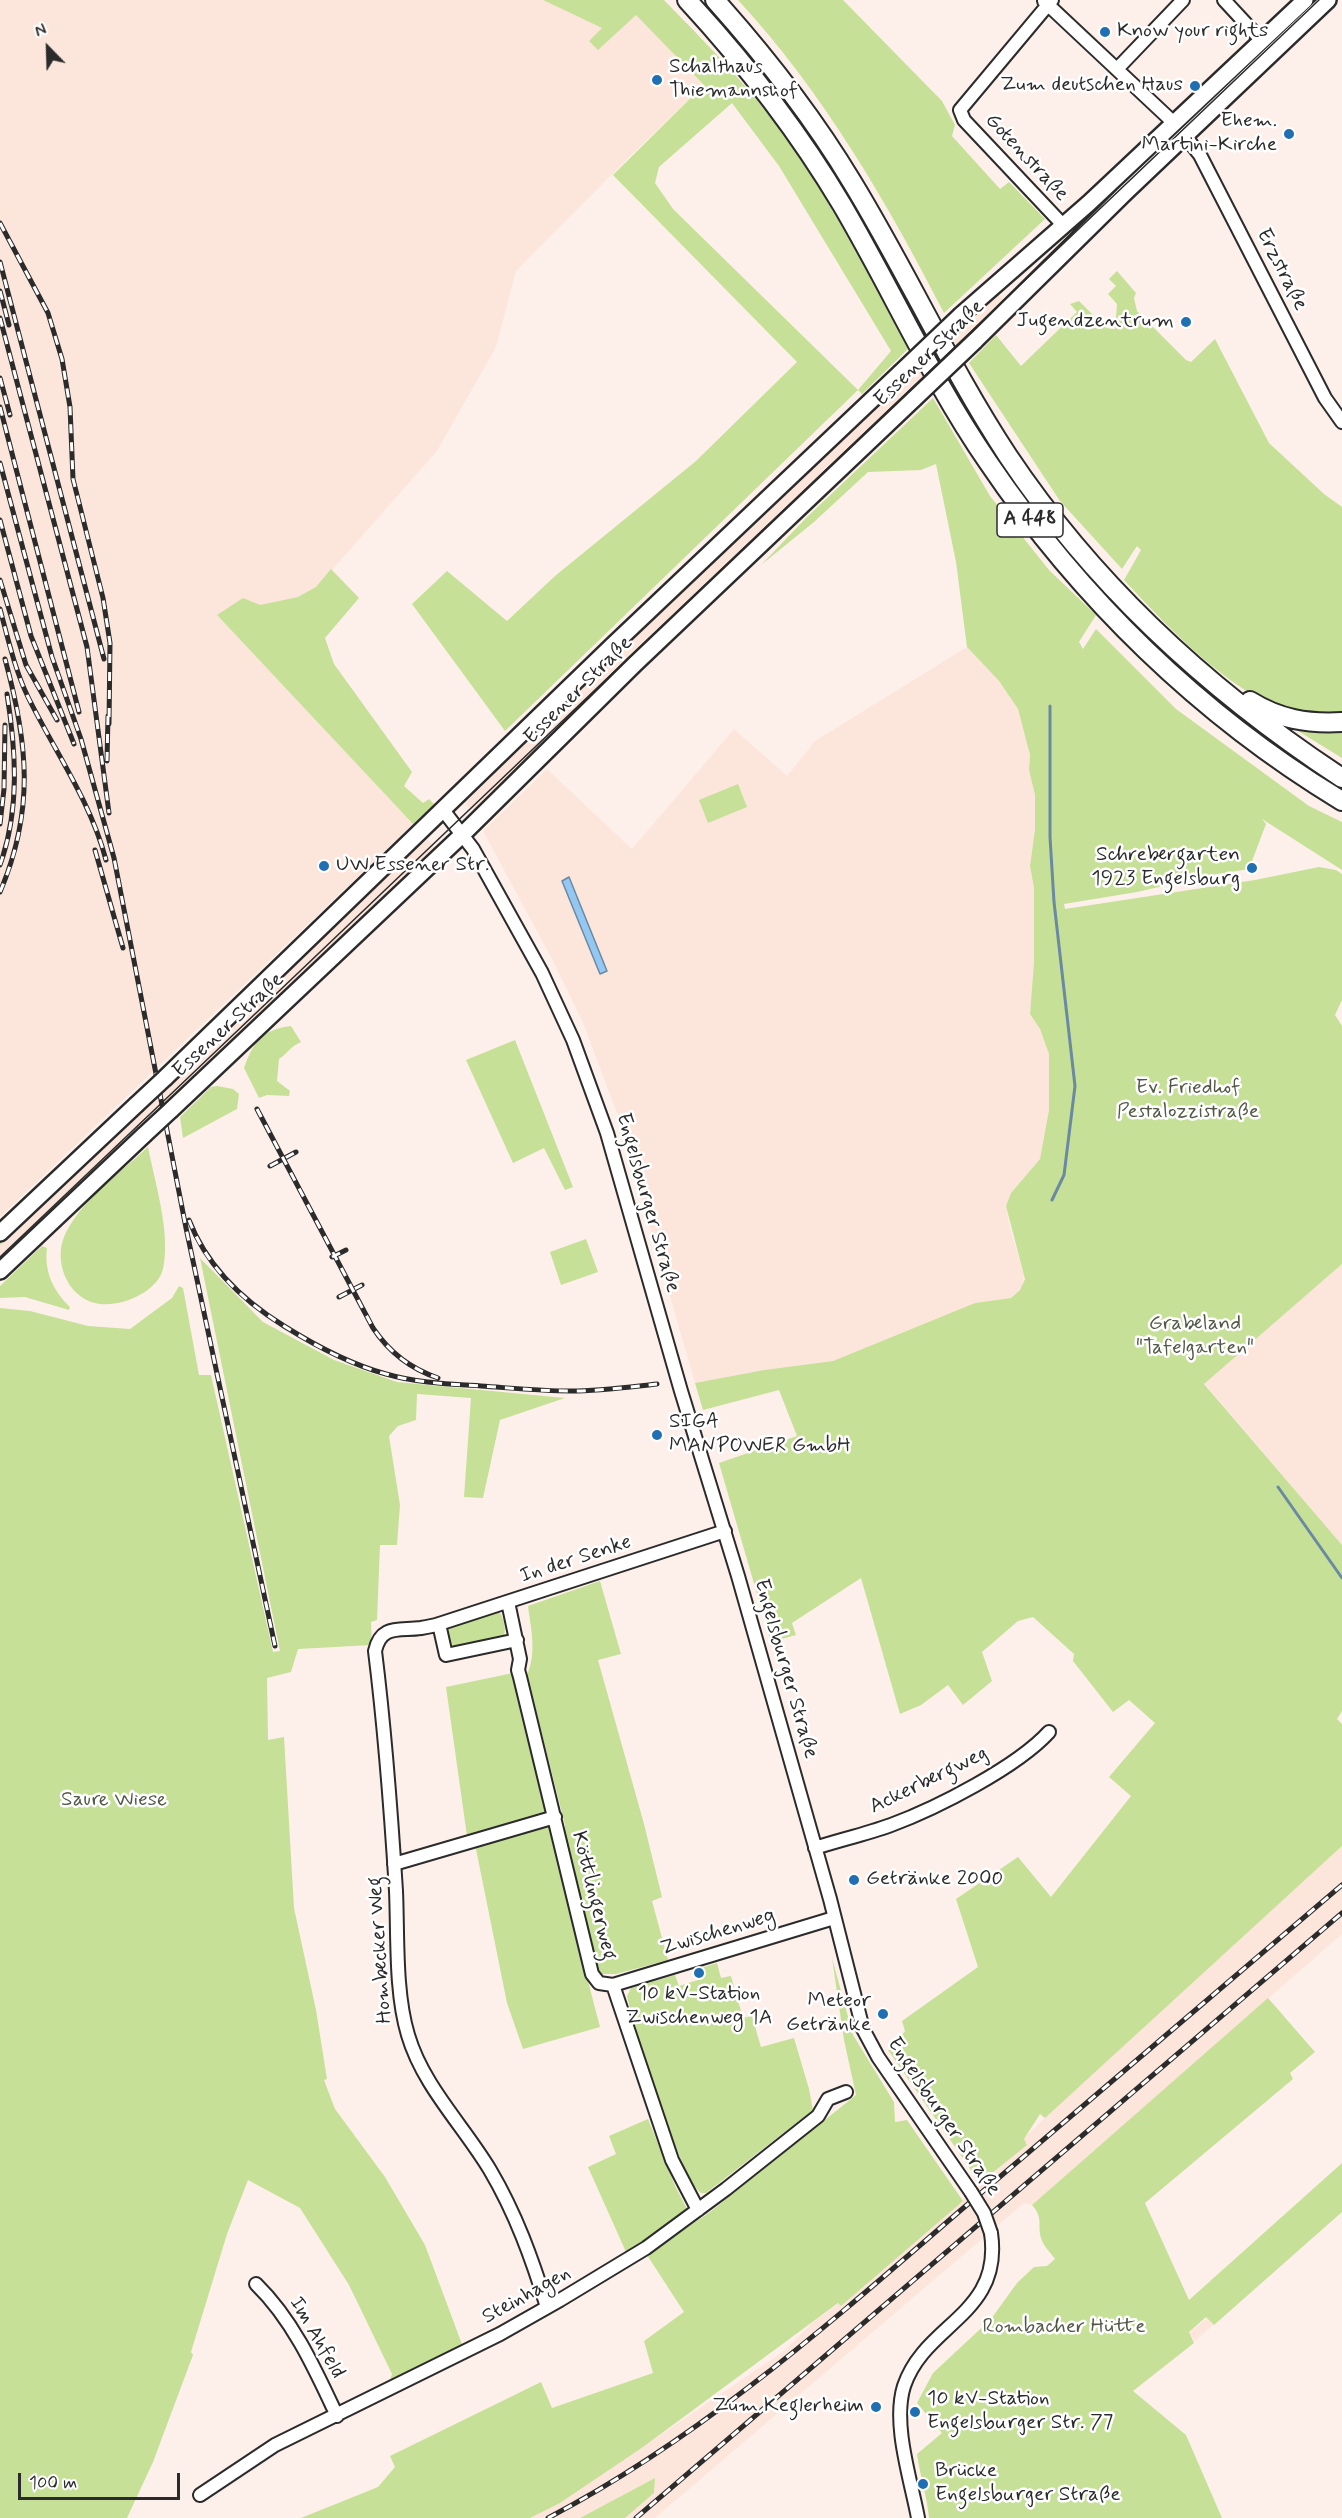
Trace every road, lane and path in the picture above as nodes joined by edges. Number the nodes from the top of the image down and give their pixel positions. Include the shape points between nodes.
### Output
1 (687, 0) edge
2 (715, 0) edge
3 (1183, 0) edge
4 (1224, 0) edge
5 (1305, 0) edge
6 (1328, 0) edge
7 (1048, 2) edge
8 (1262, 40) junction
9 (1117, 69) junction
10 (1174, 123) junction
11 (1185, 136) junction
12 (1063, 225) junction
13 (1342, 422) edge
14 (1159, 635) junction
15 (1342, 722) edge
16 (1342, 778) edge
17 (1342, 801) edge
18 (443, 810) junction
19 (463, 834) junction
20 (0, 1233) edge
21 (0, 1271) edge
22 (725, 1531) junction
23 (508, 1602) junction
24 (440, 1624) junction
25 (517, 1640) junction
26 (1049, 1732) dead end
27 (555, 1817) junction
28 (815, 1848) junction
29 (394, 1864) junction
30 (834, 1918) junction
31 (613, 1985) junction
32 (846, 2092) dead end
33 (698, 2210) junction
34 (256, 2284) dead end
35 (548, 2307) junction
36 (337, 2415) junction
37 (200, 2495) dead end
38 (918, 2518) edge

1 - 17 highway, A 448 via 750,70 813,158 950,400 1033,525 1080,581 1183,686 1269,754
2 - 14 highway, A 448 via 753,42 821,133 1008,456 1070,539
3 - 9 street
4 - 8 street
5 - 8 main road, Essener Straße
6 - 11 main road, Essener Straße
7 - 9 street
7 - 12 street, Gotenstraße via 960,110 964,120
8 - 10 main road, Essener Straße
9 - 10 street
10 - 11 main road
10 - 12 main road, Essener Straße
11 - 13 street, Erzstraße via 1200,155 1320,389
11 - 19 main road, Essener Straße, bridge
12 - 18 main road, Essener Straße, bridge via 961,315
14 - 15 highway via 1175,637 1241,696 1266,711 1288,720
14 - 16 highway, A 448 via 1240,707
18 - 19 street, Engelsburger Straße
18 - 20 main road, Essener Straße, bridge
19 - 21 main road, Essener Straße, bridge
19 - 22 street, Engelsburger Straße via 542,973 591,1086
22 - 23 street, In der Senke
22 - 28 street, Engelsburger Straße
23 - 24 street, In der Senke
23 - 25 street, Köttlingerweg
24 - 25 street via 446,1655
24 - 29 street, In der Senke via 387,1632 375,1651
25 - 27 street, Köttlingerweg via 518,1670
26 - 28 street, Ackerbergweg via 1034,1748 934,1805 890,1826
27 - 29 street, Hombecker Weg
27 - 31 street, Köttlingerweg via 592,1974 599,1983
28 - 30 street, Engelsburger Straße
29 - 35 street, Hombecker Weg via 401,1992 411,2046 507,2202 530,2250
30 - 31 street, Zwischenweg
30 - 38 street, Engelsburger Straße, bridge via 856,2006 871,2045 971,2192 991,2233 993,2262 982,2291 918,2360 903,2388 900,2422
31 - 33 street, Köttlingerweg via 672,2160
32 - 33 street, Steinhagen via 828,2099 818,2116
33 - 35 street, Steinhagen via 646,2248
34 - 36 street, Im Ahfeld via 291,2328
35 - 36 street, Steinhagen
36 - 37 street, Steinhagen via 275,2445

